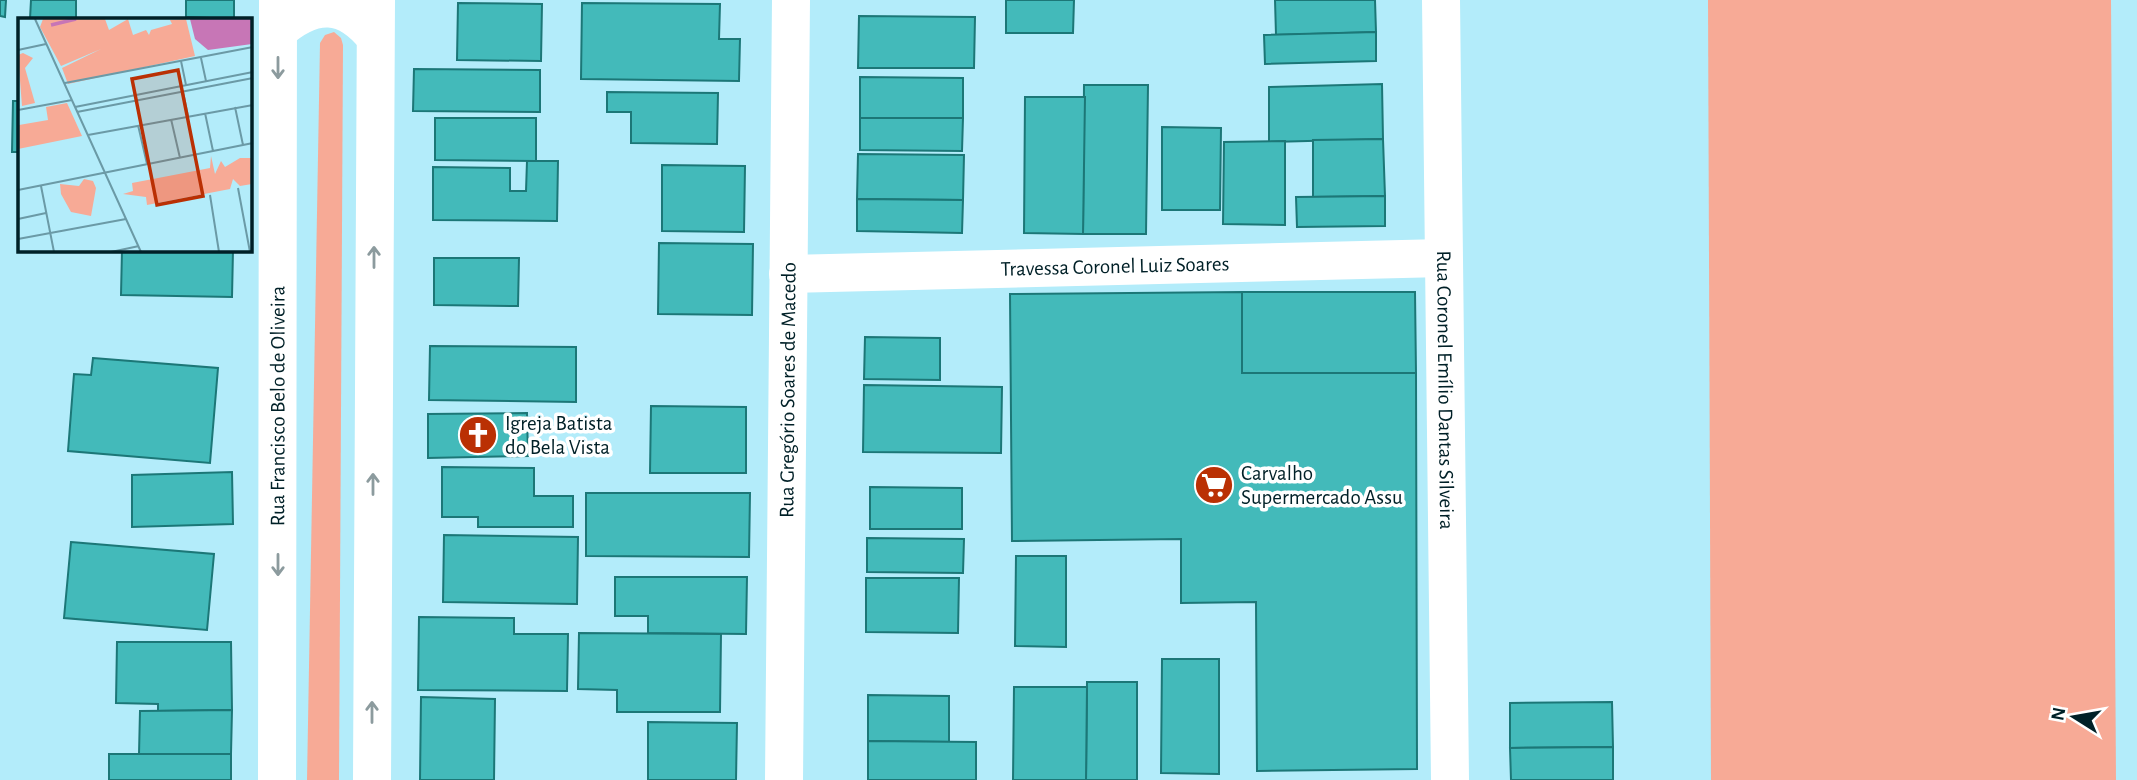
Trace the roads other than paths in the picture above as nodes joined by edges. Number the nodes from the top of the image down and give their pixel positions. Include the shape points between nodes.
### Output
1 (376, 0) edge
2 (791, 0) edge
3 (1441, 0) edge
4 (278, 15) edge
5 (375, 37) junction
6 (1443, 258) junction
7 (788, 274) junction
8 (277, 780) edge
9 (372, 780) edge
10 (784, 780) edge
11 (1450, 780) edge

1 - 5 street
2 - 7 street, Rua Gregório Soares de Macedo
3 - 6 street, Rua Coronel Emílio Dantas Silveira
4 - 5 street, Rua Francisco Belo de Oliveira via 328,6 352,13
4 -> 8 street, Rua Francisco Belo de Oliveira
9 -> 5 street
6 - 7 street, Travessa Coronel Luiz Soares
6 - 11 street, Rua Coronel Emílio Dantas Silveira
7 - 10 street, Rua Gregório Soares de Macedo

